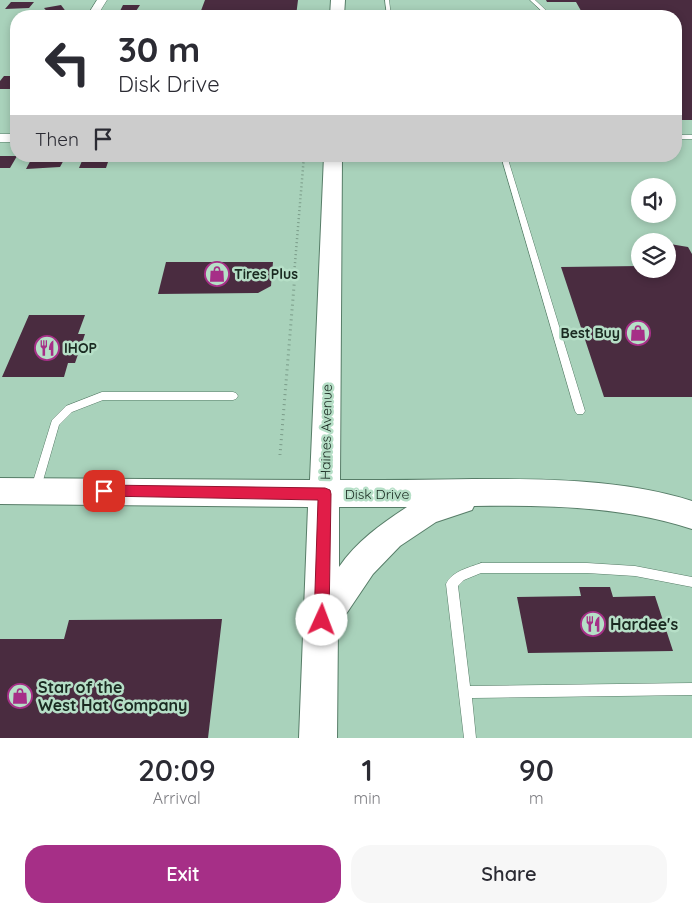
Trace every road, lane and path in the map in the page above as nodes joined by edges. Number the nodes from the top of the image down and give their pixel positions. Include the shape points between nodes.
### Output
1 (532, 0) edge
2 (543, 10) edge
3 (304, 162) edge
4 (333, 162) edge
5 (506, 162) edge
6 (233, 396) dead end
7 (580, 411) dead end
8 (280, 455) dead end
9 (0, 491) edge
10 (35, 491) junction
11 (483, 493) junction
12 (325, 494) junction
13 (692, 515) edge
14 (692, 582) edge
15 (322, 620) junction
16 (692, 690) edge
17 (464, 692) junction
18 (318, 738) edge
19 (470, 738) edge

1 - 2 lane
3 - 8 path
4 - 12 main road, Haines Avenue
5 - 7 lane
6 - 10 lane via 102,396 69,409 55,423
9 - 10 main road, Disk Drive
10 - 12 main road, Disk Drive
11 - 12 main road, Disk Drive
11 - 13 main road, Disk Drive via 535,492 625,498
11 - 15 main road via 426,512 389,536 361,563
12 - 15 main road, Haines Avenue
14 - 17 lane via 635,571 587,568 481,568 460,576 452,584
15 - 18 main road, Haines Avenue
16 - 17 lane
17 - 19 lane

